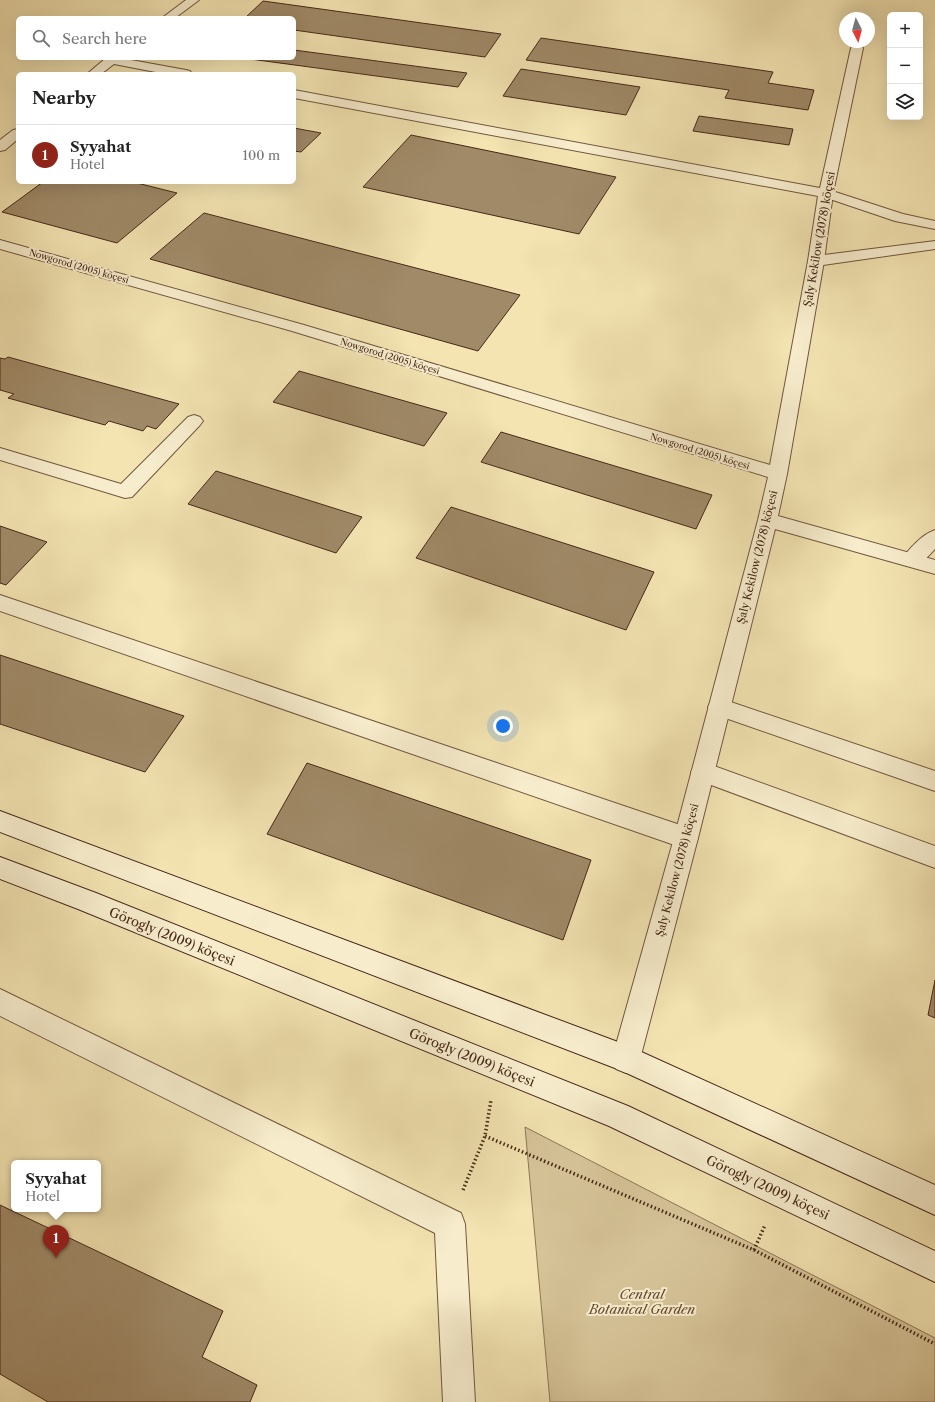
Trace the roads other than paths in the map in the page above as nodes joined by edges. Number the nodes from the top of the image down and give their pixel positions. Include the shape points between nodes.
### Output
1 (193, 0) edge
2 (171, 16) edge
3 (857, 48) dead end
4 (112, 60) edge
5 (118, 60) edge
6 (96, 72) edge
7 (176, 72) edge
8 (296, 94) edge
9 (16, 135) edge
10 (0, 147) edge
11 (826, 193) junction
12 (935, 225) edge
13 (0, 244) edge
14 (935, 245) edge
15 (816, 261) junction
16 (194, 421) dead end
17 (0, 454) edge
18 (778, 474) junction
19 (768, 520) junction
20 (935, 537) edge
21 (912, 560) junction
22 (935, 567) edge
23 (0, 603) edge
24 (719, 707) junction
25 (703, 772) junction
26 (935, 781) edge
27 (0, 821) edge
28 (686, 838) junction
29 (935, 858) edge
30 (0, 868) edge
31 (0, 1002) edge
32 (626, 1059) junction
33 (935, 1200) edge
34 (935, 1267) edge
35 (459, 1402) edge

1 - 2 street
3 - 11 street, Şaly Kekilow (2078) köçesi
4 - 6 street
5 - 7 street
8 - 11 street
9 - 10 street
11 - 12 street via 900,218
11 - 15 street, Şaly Kekilow (2078) köçesi
13 - 18 street, Nowgorod (2005) köçesi via 298,328
14 - 15 street
15 - 18 street, Şaly Kekilow (2078) köçesi
16 - 17 street via 125,492
18 - 19 street, Şaly Kekilow (2078) köçesi
19 - 21 street
19 - 24 street, Şaly Kekilow (2078) köçesi
20 - 21 street
21 - 22 street
23 - 28 street
24 - 25 street, Şaly Kekilow (2078) köçesi
24 - 26 street
25 - 28 street, Şaly Kekilow (2078) köçesi
25 - 29 street
27 - 32 street
28 - 32 street, Şaly Kekilow (2078) köçesi
30 - 34 street, Görogly (2009) köçesi via 618,1116
31 - 35 street via 450,1224
32 - 33 street

